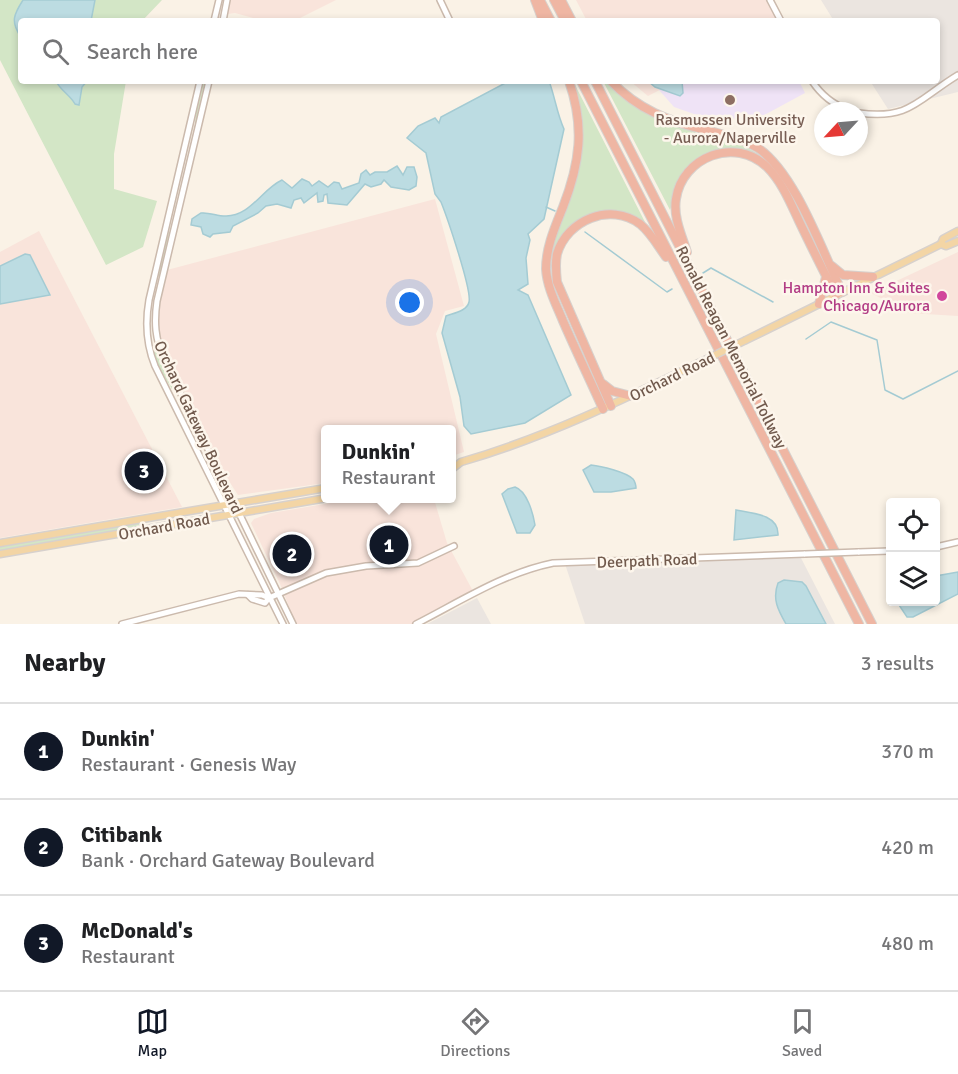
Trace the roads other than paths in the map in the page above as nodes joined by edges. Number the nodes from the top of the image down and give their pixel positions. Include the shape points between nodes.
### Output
1 (219, 0) edge
2 (227, 0) edge
3 (440, 0) edge
4 (535, 0) edge
5 (540, 0) edge
6 (554, 0) edge
7 (561, 0) edge
8 (770, 0) edge
9 (215, 18) edge
10 (224, 18) edge
11 (449, 18) edge
12 (542, 18) edge
13 (549, 18) edge
14 (563, 18) edge
15 (570, 18) edge
16 (779, 18) edge
17 (958, 75) edge
18 (199, 84) edge
19 (208, 84) edge
20 (570, 84) edge
21 (583, 84) edge
22 (597, 84) edge
23 (614, 84) edge
24 (814, 84) edge
25 (832, 102) edge
26 (868, 115) edge
27 (958, 231) edge
28 (958, 241) edge
29 (941, 244) junction
30 (829, 263) junction
31 (692, 271) junction
32 (826, 275) junction
33 (873, 277) junction
34 (684, 283) junction
35 (839, 294) junction
36 (819, 304) junction
37 (600, 381) junction
38 (632, 396) junction
39 (607, 408) junction
40 (456, 461) edge
41 (461, 462) junction
42 (456, 466) edge
43 (321, 489) edge
44 (321, 499) edge
45 (235, 503) junction
46 (223, 505) junction
47 (240, 513) junction
48 (228, 515) junction
49 (958, 542) edge
50 (0, 543) edge
51 (454, 546) dead end
52 (940, 547) edge
53 (886, 551) edge
54 (0, 554) edge
55 (279, 594) junction
56 (269, 598) junction
57 (122, 624) edge
58 (283, 624) edge
59 (293, 624) edge
60 (416, 624) edge
61 (859, 624) edge
62 (872, 624) edge

1 - 9 street
2 - 10 street
3 - 11 street
4 - 12 highway
5 - 13 highway
6 - 14 highway
7 - 15 highway
8 - 16 street
17 - 26 street via 904,112
18 - 46 street, Orchard Gateway Boulevard via 146,325 155,366
19 - 45 street, Orchard Gateway Boulevard via 157,301 155,325 164,359
20 - 39 highway via 579,129 577,161 550,242 546,271 553,298
21 - 34 highway, Ronald Reagan Memorial Tollway
22 - 31 highway, Ronald Reagan Memorial Tollway
23 - 30 highway via 662,117 741,139 767,155 790,183
24 - 25 street
27 - 29 main road, Orchard Road
28 - 29 main road, Orchard Road
29 - 33 main road, Orchard Road
30 - 33 highway via 843,275
30 - 35 highway
31 - 32 highway via 675,210 678,190 694,165 711,155 730,152 759,160 779,182
31 - 62 highway, Ronald Reagan Memorial Tollway
32 - 35 highway
32 - 36 highway
33 - 35 main road, Orchard Road
34 - 37 highway via 647,231 631,220 600,215 569,232 558,253 557,282
34 - 61 highway, Ronald Reagan Memorial Tollway
35 - 36 main road, Orchard Road
36 - 38 main road, Orchard Road, bridge
37 - 38 highway via 612,391
37 - 39 highway
38 - 39 main road, Orchard Road
39 - 41 main road, Orchard Road
40 - 41 main road, Orchard Road
41 - 42 main road, Orchard Road
43 - 45 main road, Orchard Road
44 - 47 main road, Orchard Road
45 - 46 main road, Orchard Road
45 - 47 street, Orchard Gateway Boulevard
46 - 48 street, Orchard Gateway Boulevard
46 - 50 main road, Orchard Road
47 - 48 main road, Orchard Road
47 - 55 street, Orchard Gateway Boulevard
48 - 54 main road, Orchard Road
48 - 56 street, Orchard Gateway Boulevard
49 - 52 street
51 - 55 street via 418,562 326,573
53 - 60 street, Deerpath Road, bridge via 553,562 509,576
55 - 56 street
55 - 59 street, Orchard Gateway Boulevard
56 - 57 street via 239,594
56 - 58 street, Orchard Gateway Boulevard

